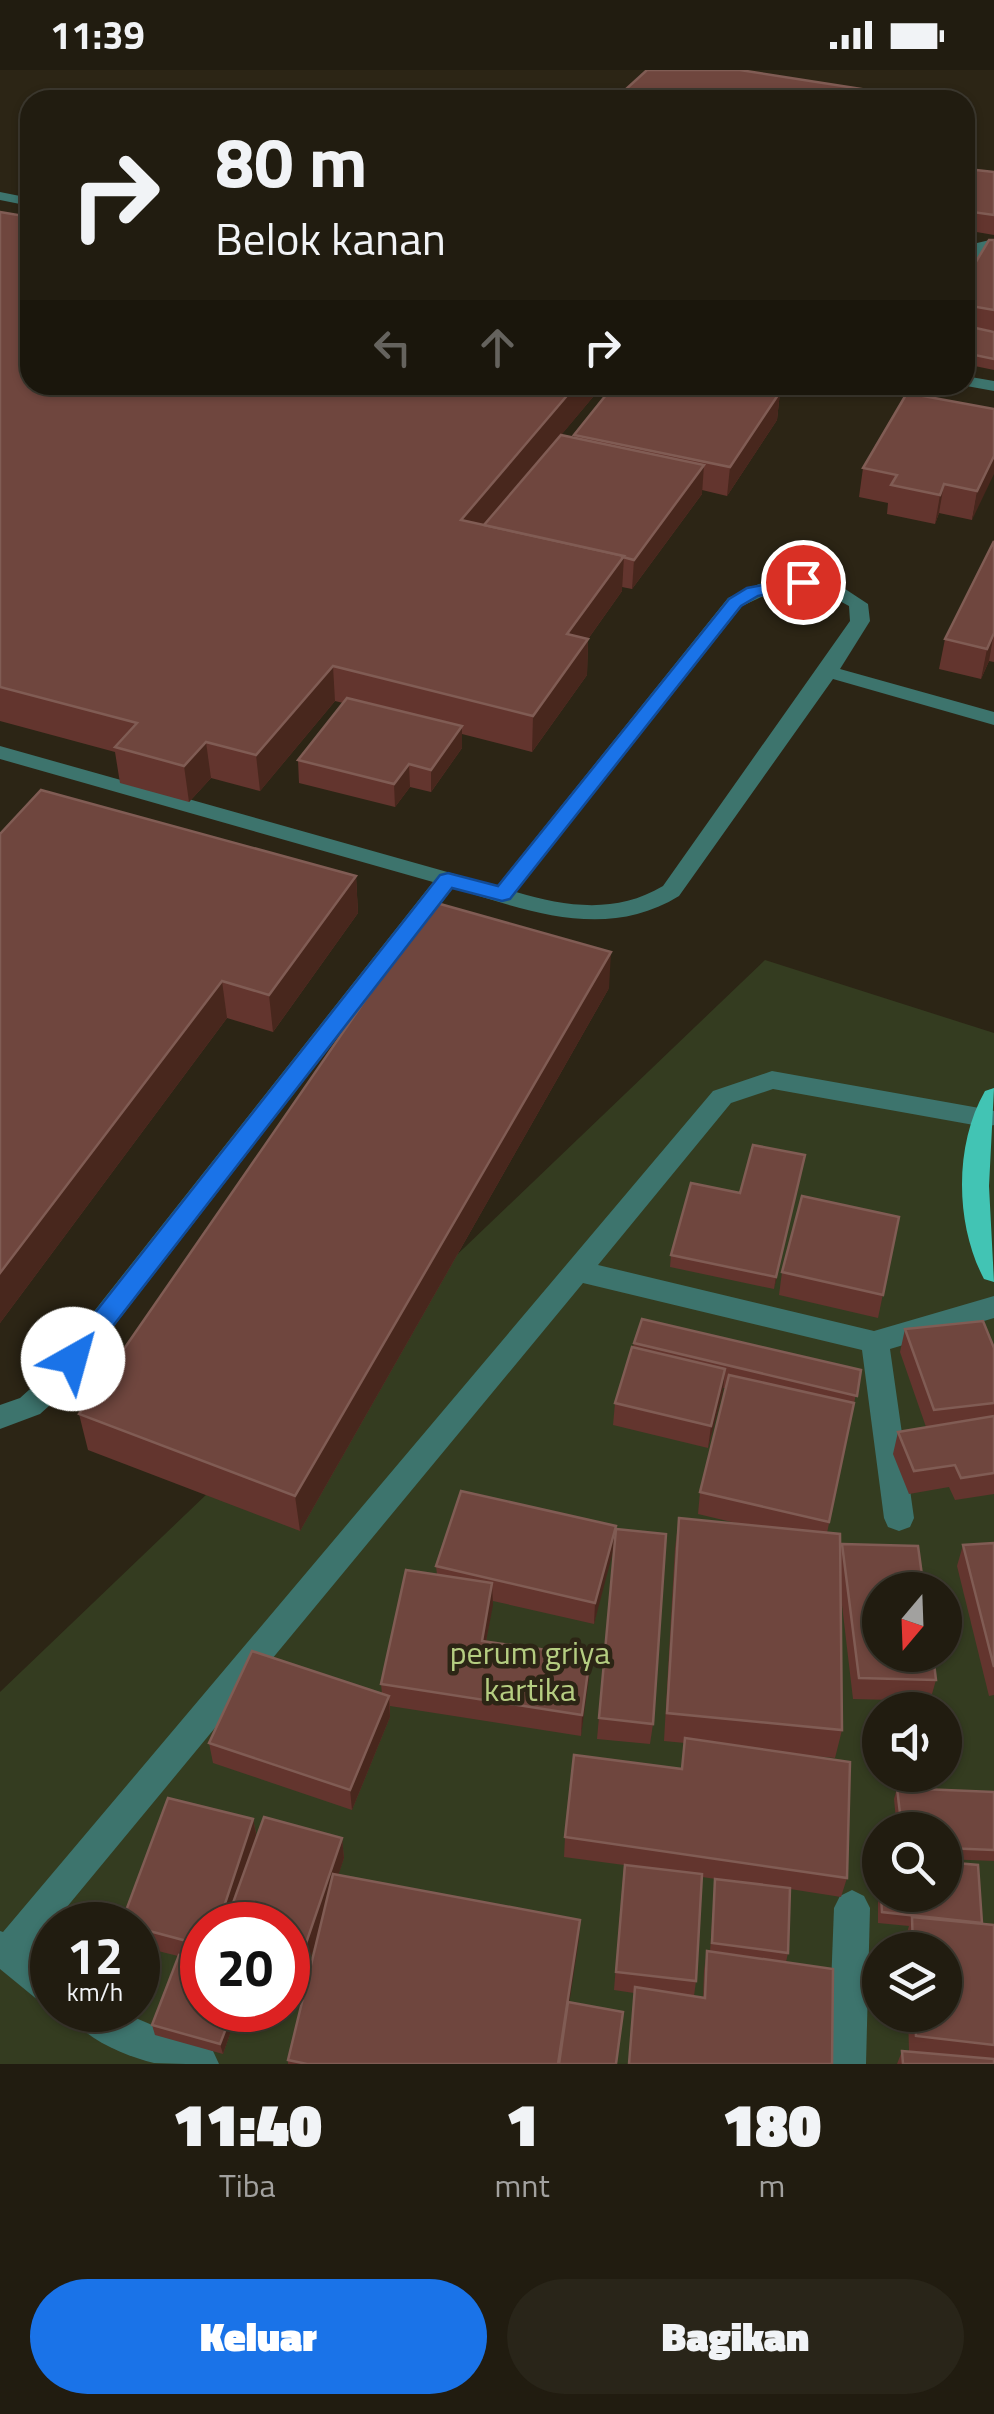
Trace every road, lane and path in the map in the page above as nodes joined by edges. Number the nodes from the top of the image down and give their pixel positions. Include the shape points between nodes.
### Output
1 (828, 672) junction
2 (994, 719) edge
3 (0, 752) edge
4 (448, 880) junction
5 (502, 894) junction
6 (989, 1107) edge
7 (994, 1271) edge
8 (580, 1272) junction
9 (994, 1307) edge
10 (874, 1342) junction
11 (0, 1417) edge
12 (899, 1518) dead end
13 (852, 1908) dead end
14 (5, 1951) edge
15 (30, 1971) edge
16 (127, 2032) edge
17 (200, 2064) edge
18 (847, 2064) edge

1 - 2 street
1 - 5 street via 670,891 644,907 604,912 556,909
1 - 5 street via 860,621 858,604 843,590 803,582 735,602
3 - 4 street
4 - 5 street
4 - 11 street via 49,1389 30,1406
6 - 7 main road via 979,1155 978,1218
6 - 8 street via 772,1080 746,1086 722,1097
8 - 10 street
8 - 14 street
9 - 10 street
10 - 12 street
13 - 18 street
14 - 15 street
16 - 17 street

